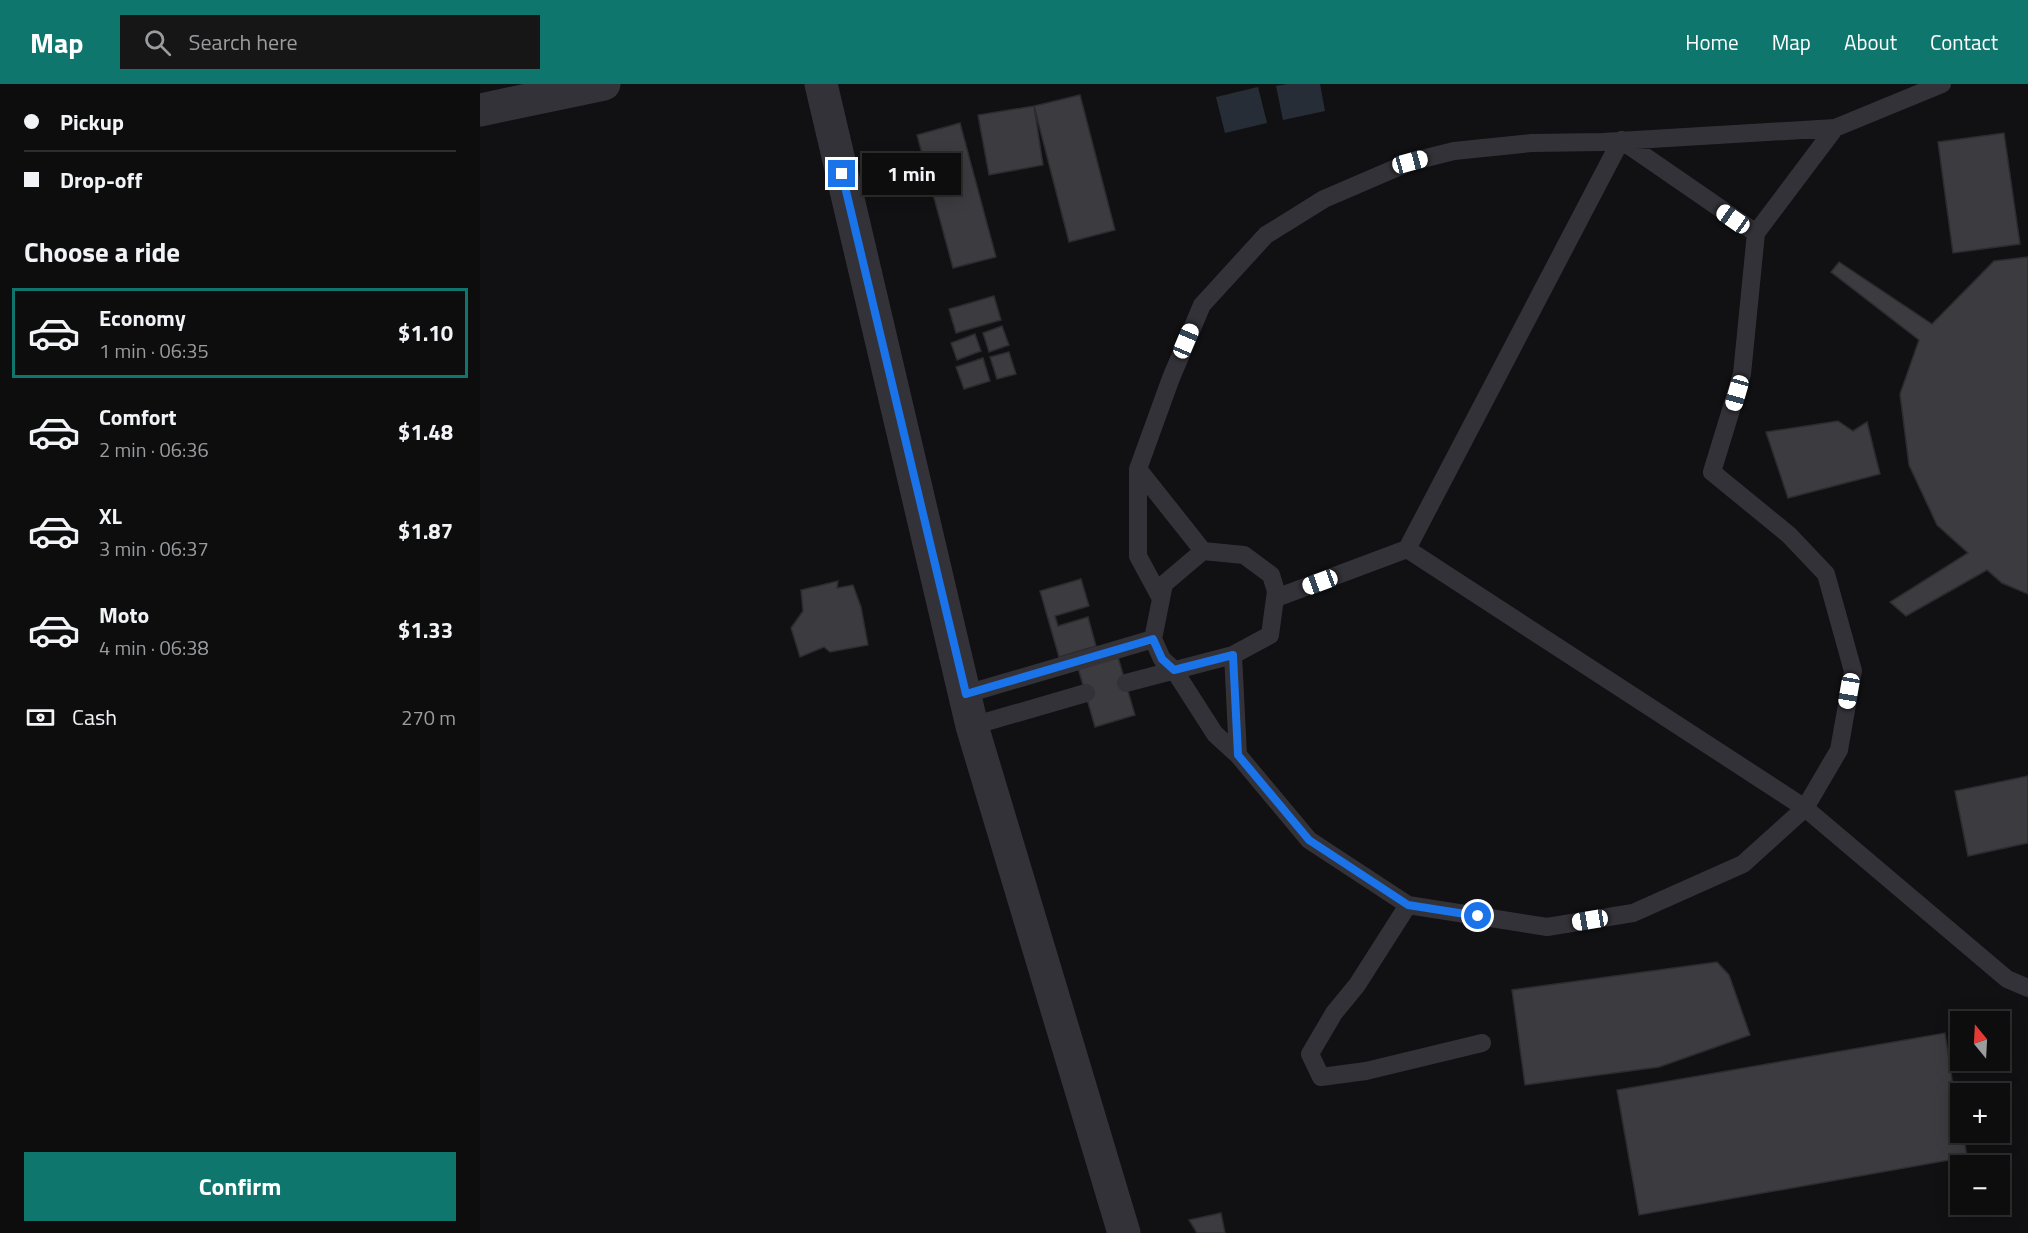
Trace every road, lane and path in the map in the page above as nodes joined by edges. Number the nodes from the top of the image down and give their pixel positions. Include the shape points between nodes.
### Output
1 (604, 84) edge
2 (821, 84) edge
3 (1942, 84) edge
4 (519, 94) edge
5 (480, 110) edge
6 (1835, 128) junction
7 (1621, 140) junction
8 (1756, 233) junction
9 (1138, 469) junction
10 (1407, 549) junction
11 (1203, 551) junction
12 (1164, 584) junction
13 (1276, 598) junction
14 (1153, 639) junction
15 (1233, 655) junction
16 (1174, 670) junction
17 (1126, 683) dead end
18 (1086, 693) dead end
19 (966, 694) junction
20 (972, 726) junction
21 (1238, 755) junction
22 (1805, 808) junction
23 (1408, 905) junction
24 (2028, 988) edge
25 (1482, 1042) dead end
26 (1124, 1233) edge

1 - 4 street
2 - 19 street
3 - 6 lane
4 - 5 street
6 - 7 lane
6 - 8 lane
7 - 8 lane
7 - 9 lane via 1474,148 1410,162 1324,199 1266,235 1202,305
7 - 10 lane
8 - 22 lane via 1742,374 1712,472 1789,536 1826,574 1841,628 1852,671 1839,750
9 - 11 lane
9 - 12 lane via 1138,556 1160,595
10 - 13 lane
10 - 22 lane
11 - 12 lane
11 - 13 lane via 1244,555 1271,575
12 - 14 lane
13 - 15 lane via 1270,636
14 - 16 lane via 1162,659
14 - 19 lane
15 - 16 lane
15 - 21 lane
16 - 17 lane
16 - 21 lane via 1215,735
18 - 20 lane
19 - 20 street
20 - 26 street
21 - 23 lane via 1309,840
22 - 23 lane via 1743,864 1633,913 1547,927
22 - 24 lane via 2007,979
23 - 25 lane via 1310,1054 1321,1077 1366,1071

